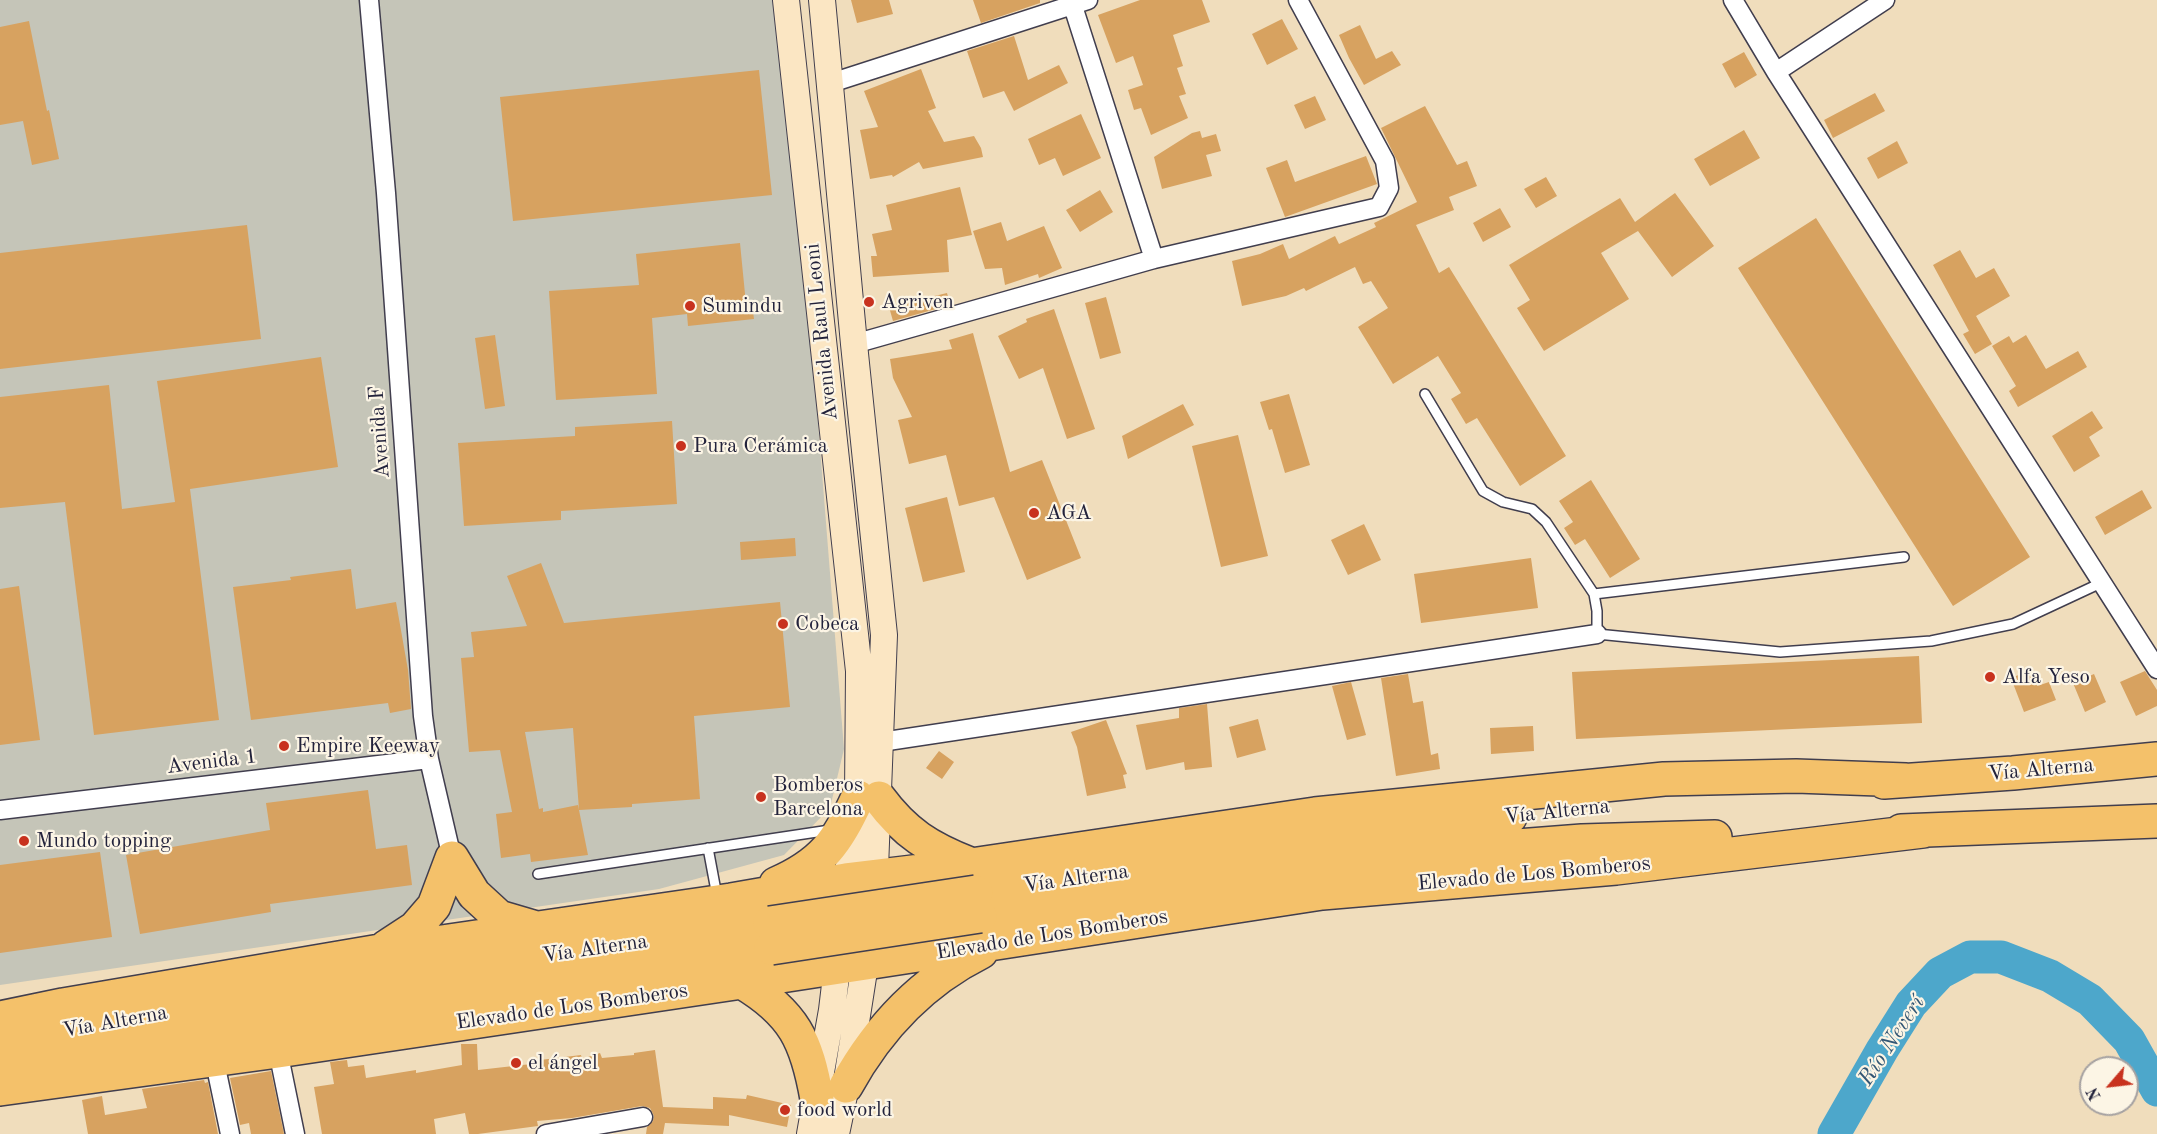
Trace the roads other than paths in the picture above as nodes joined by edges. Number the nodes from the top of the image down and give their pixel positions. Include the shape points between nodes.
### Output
1 (369, 0) edge
2 (786, 0) edge
3 (822, 0) edge
4 (1298, 0) edge
5 (1733, 0) edge
6 (1885, 0) edge
7 (1077, 2) edge
8 (1776, 72) junction
9 (831, 83) junction
10 (1154, 259) junction
11 (854, 344) junction
12 (1425, 394) dead end
13 (1904, 557) dead end
14 (2103, 582) junction
15 (1594, 594) junction
16 (1597, 634) junction
17 (2157, 669) edge
18 (880, 742) junction
19 (429, 759) junction
20 (2157, 759) edge
21 (869, 798) junction
22 (0, 810) edge
23 (2157, 821) edge
24 (844, 828) junction
25 (1923, 831) junction
26 (708, 848) junction
27 (452, 858) junction
28 (538, 874) dead end
29 (861, 878) junction
30 (976, 891) junction
31 (725, 901) junction
32 (534, 928) junction
33 (771, 936) junction
34 (1002, 942) junction
35 (380, 951) junction
36 (851, 966) junction
37 (742, 982) junction
38 (0, 1018) edge
39 (0, 1041) edge
40 (278, 1051) junction
41 (214, 1058) junction
42 (0, 1067) edge
43 (0, 1089) edge
44 (832, 1092) junction
45 (643, 1117) dead end
46 (230, 1134) edge
47 (295, 1134) edge
48 (546, 1134) edge
49 (810, 1134) edge
50 (836, 1134) edge

1 - 19 street, Avenida F
2 - 21 main road, Avenida Raul Leoni via 859,672
3 - 9 main road, Avenida Raul Leoni
4 - 10 street via 1385,161 1389,188 1379,207
5 - 8 street
6 - 8 street
7 - 9 street
7 - 10 street
8 - 14 street
9 - 11 main road, Avenida Raul Leoni
10 - 11 street
11 - 18 main road, Avenida Raul Leoni via 884,635
12 - 15 lane via 1483,491 1539,515
13 - 15 lane
14 - 16 lane via 2013,624 1931,641 1780,652
14 - 17 street
15 - 16 lane
16 - 18 street
18 - 21 main road, Avenida Raul Leoni
19 - 22 street, Avenida 1
19 - 27 street, Avenida F
20 - 30 highway, Vía Alterna via 1518,816
21 - 24 highway
21 - 29 main road, Avenida Raul Leoni
21 - 30 highway via 906,830 940,852
23 - 25 highway
24 - 26 lane
24 - 31 highway via 823,855 796,875
25 - 30 highway, Elevado de Los Bomberos via 1582,841
25 - 34 highway, Elevado de Los Bomberos via 1628,866 1322,893
26 - 28 lane
26 - 31 lane
27 - 32 highway via 474,894 499,917
27 - 35 highway via 434,906 415,928
29 - 30 highway, Elevado de Los Bomberos
29 - 31 highway, Elevado de Los Bomberos
29 - 36 main road, Avenida Raul Leoni
30 - 33 highway, Elevado de Los Bomberos, bridge
31 - 32 highway, Elevado de Los Bomberos
32 - 35 highway, Elevado de Los Bomberos
33 - 39 highway, Vía Alterna via 178,1011
33 - 42 highway, Vía Alterna
34 - 36 highway, Elevado de Los Bomberos
34 - 44 highway via 960,963 911,1000
35 - 38 highway, Elevado de Los Bomberos
36 - 37 highway, Elevado de Los Bomberos
36 - 44 main road, Avenida Raul Leoni
37 - 40 highway, Elevado de Los Bomberos
37 - 44 highway via 780,1009 794,1026 808,1058
40 - 41 highway, Elevado de Los Bomberos
40 - 47 street
41 - 43 highway, Elevado de Los Bomberos
41 - 46 street
44 - 49 main road
44 - 50 main road
45 - 48 street

